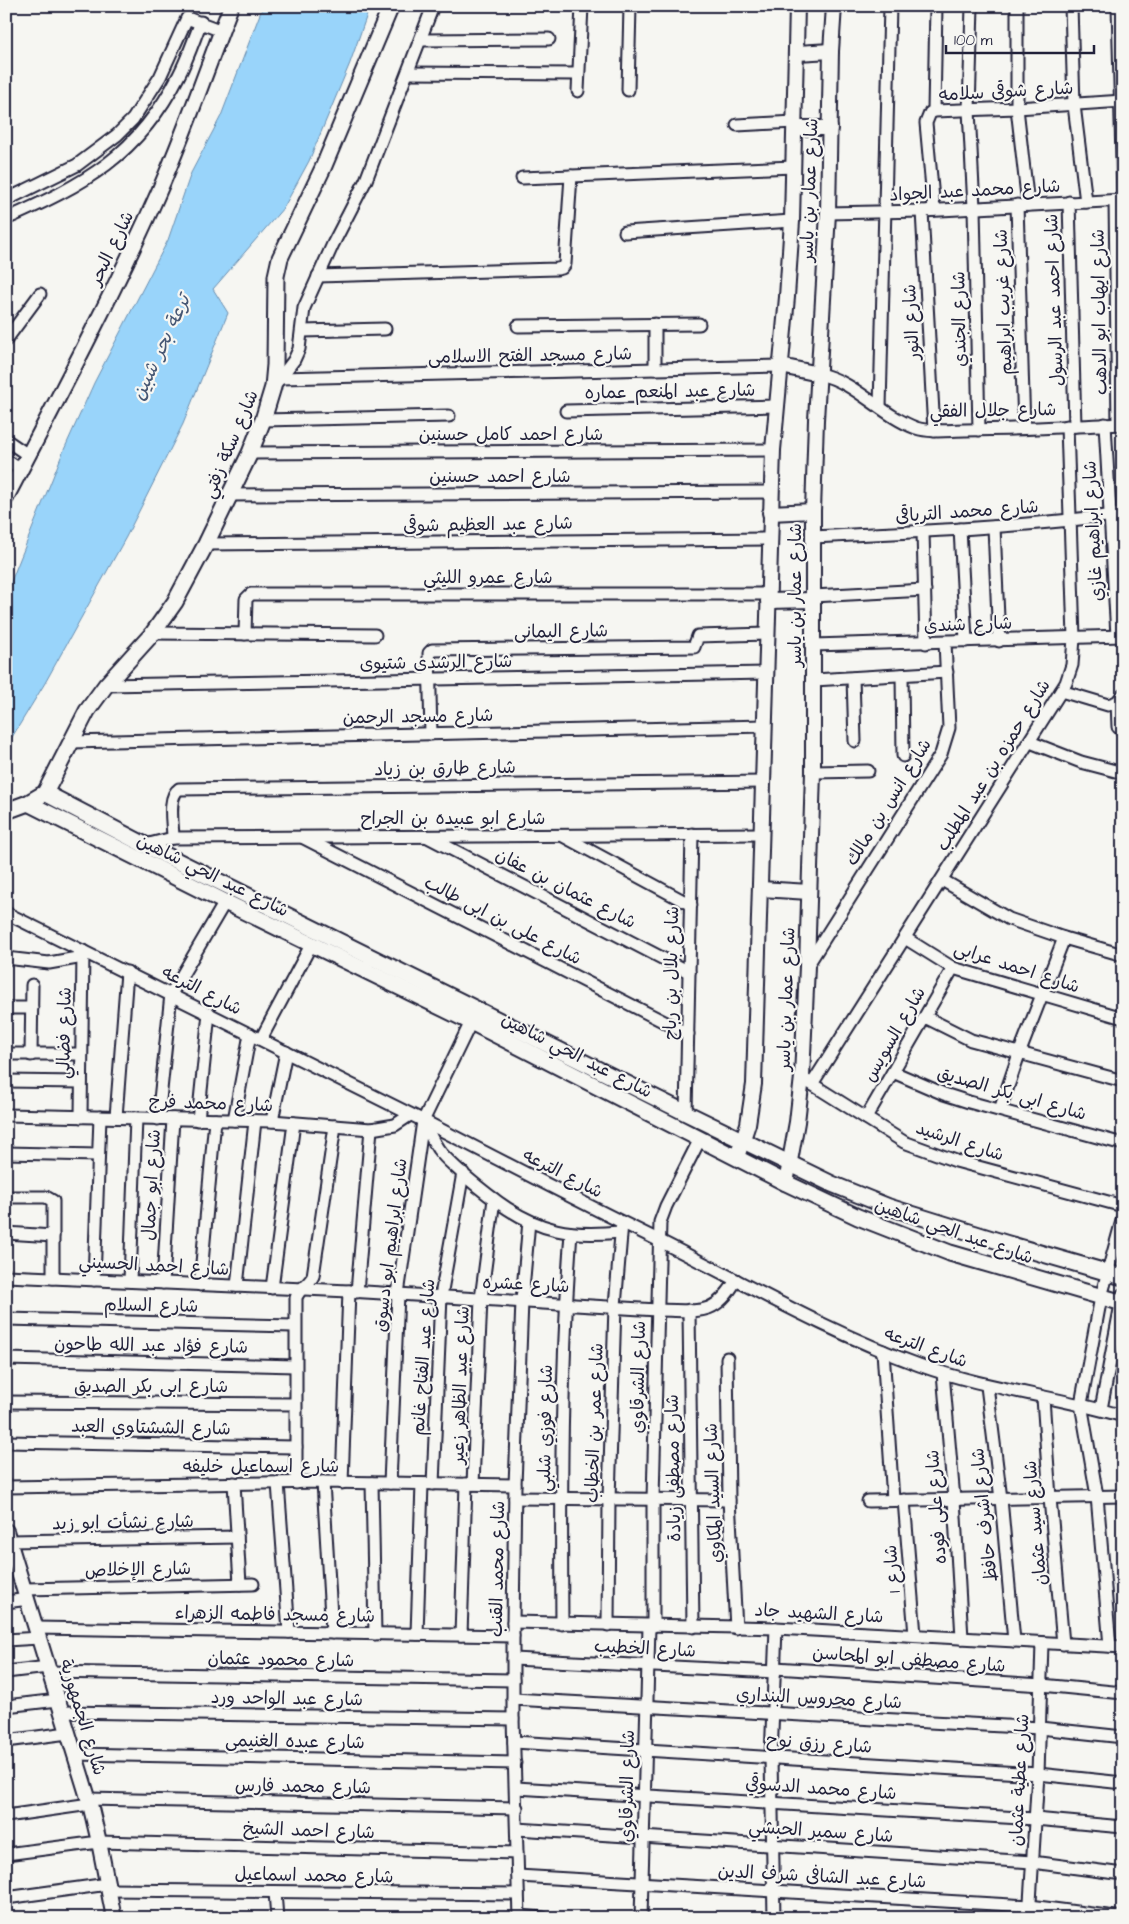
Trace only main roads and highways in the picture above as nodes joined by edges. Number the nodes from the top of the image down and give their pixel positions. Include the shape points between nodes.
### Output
1 (391, 6) edge
2 (45, 793) junction
3 (28, 803) junction
4 (6, 813) edge
5 (1115, 1275) edge
6 (1122, 1300) edge

1 - 2 main road, شارع سكة زفتي via 323,168 280,258 276,276 277,382 250,452 175,602 87,711
2 - 3 main road
2 - 5 main road, شارع عبد الحي شاهين via 144,846 832,1184 890,1207
3 - 4 main road
3 - 6 main road, شارع عبد الحي شاهين via 858,1217 950,1253 1101,1298

